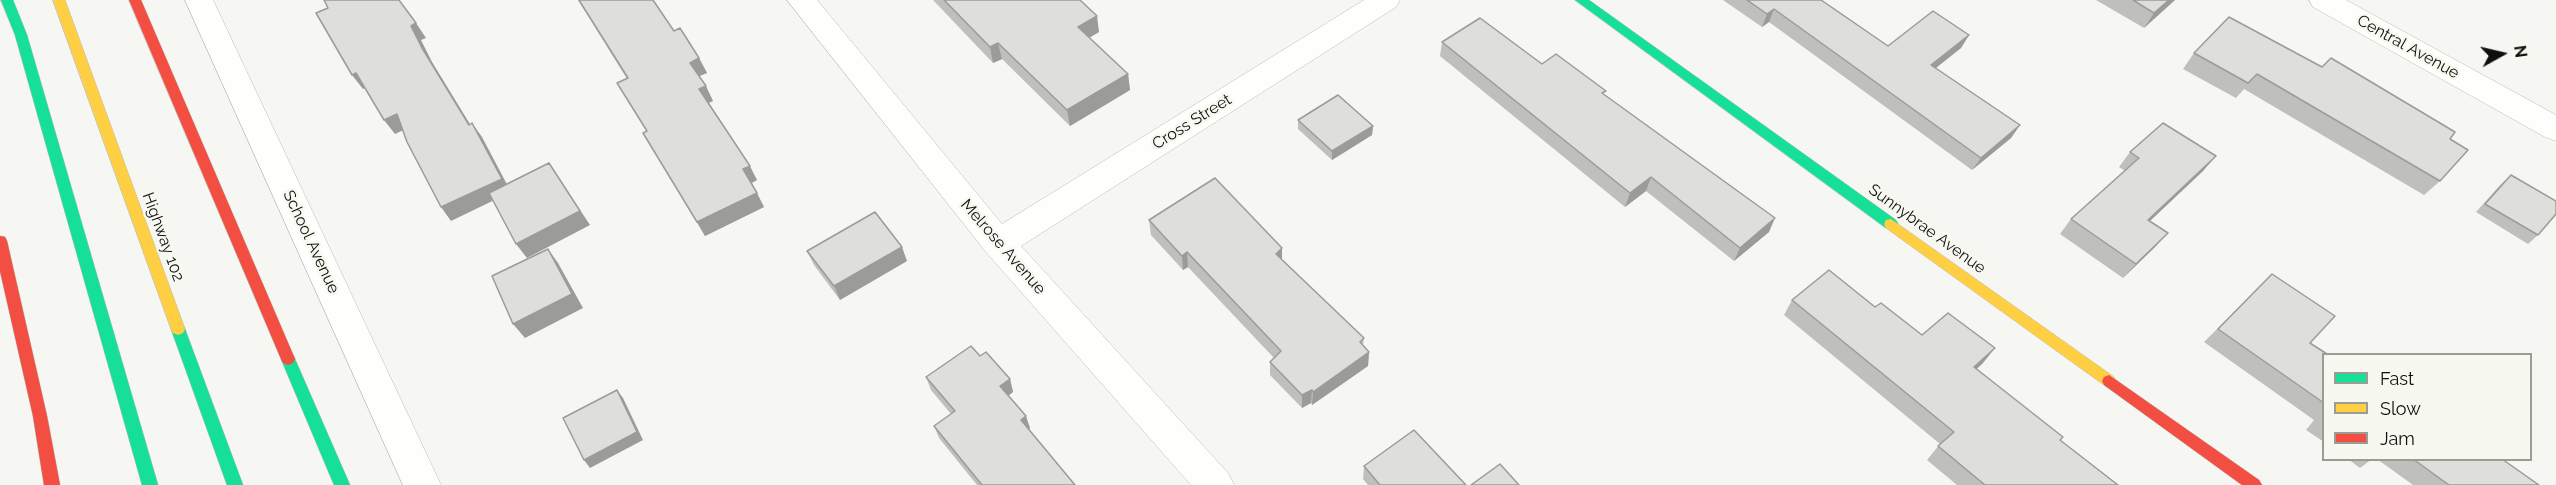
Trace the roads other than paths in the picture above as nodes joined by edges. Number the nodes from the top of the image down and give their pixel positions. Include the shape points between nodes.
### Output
1 (7, 0) edge
2 (58, 0) edge
3 (135, 0) edge
4 (199, 0) edge
5 (801, 0) edge
6 (1386, 0) edge
7 (1581, 0) edge
8 (2323, 0) edge
9 (2556, 129) edge
10 (0, 241) edge
11 (998, 243) junction
12 (52, 485) edge
13 (150, 485) edge
14 (235, 485) edge
15 (342, 485) edge
16 (422, 485) edge
17 (1215, 485) edge
18 (2254, 485) edge

1 - 13 main road via 21,35
2 - 14 main road, Highway 102
3 - 15 main road
4 - 16 street, School Avenue
5 - 11 street, Melrose Avenue
6 - 11 street, Cross Street
7 - 18 main road, Sunnybrae Avenue
8 - 9 street, Central Avenue
10 - 12 main road
11 - 17 street, Melrose Avenue

